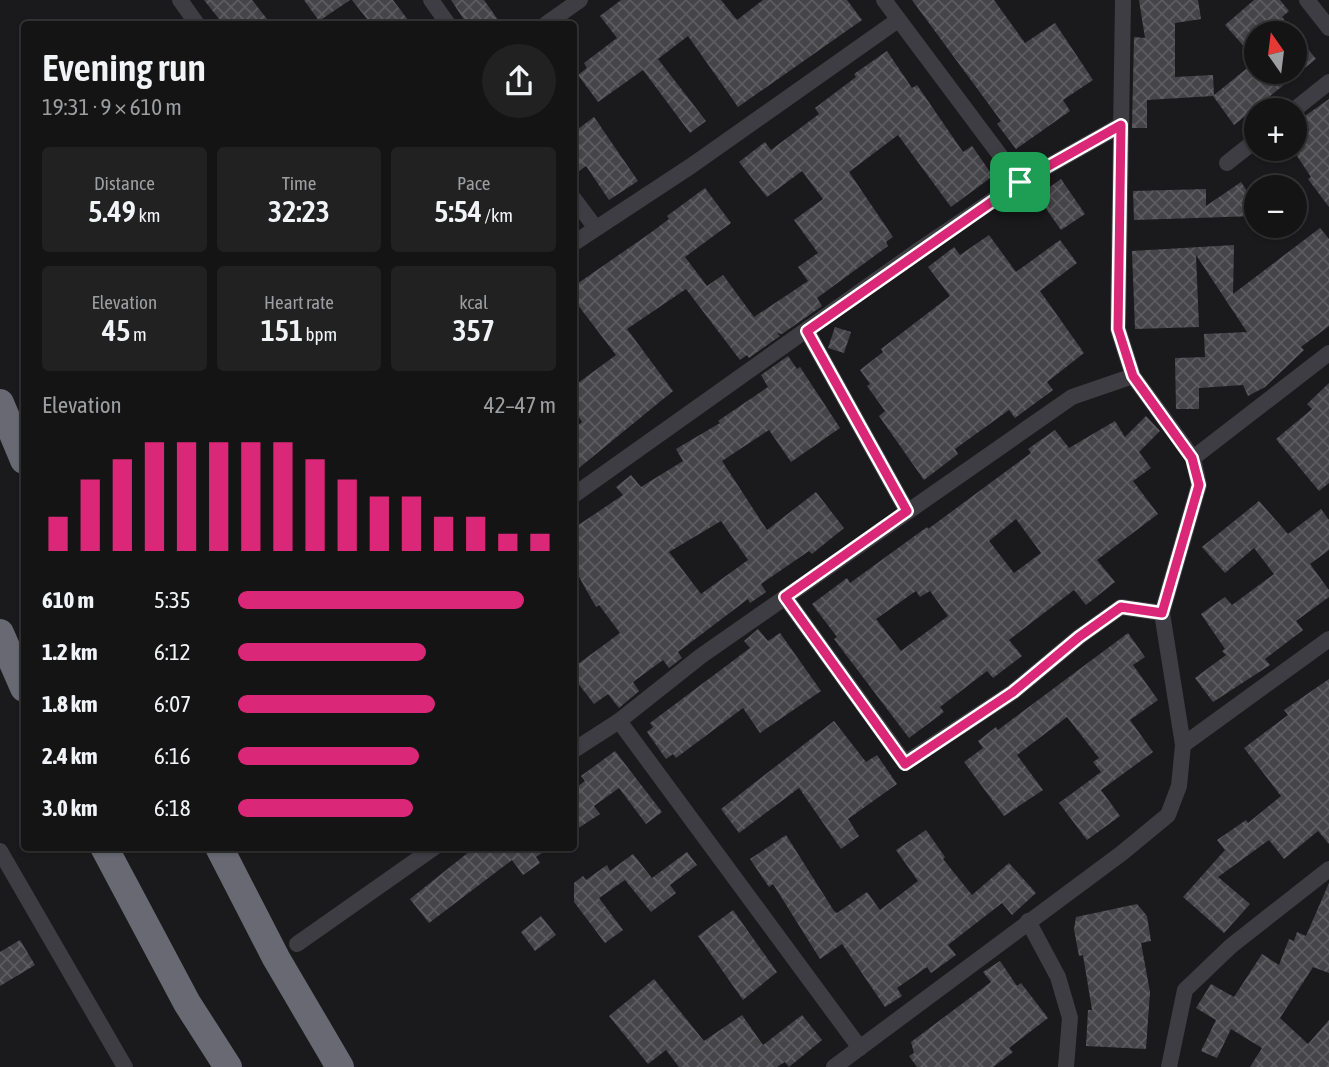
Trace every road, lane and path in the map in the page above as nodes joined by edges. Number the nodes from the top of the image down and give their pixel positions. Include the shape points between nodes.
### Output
1 (180, 0) edge
2 (431, 0) edge
3 (580, 0) edge
4 (1123, 0) edge
5 (1307, 0) edge
6 (887, 1) edge
7 (898, 20) junction
8 (195, 21) edge
9 (447, 21) edge
10 (550, 21) edge
11 (1329, 28) edge
12 (1329, 82) edge
13 (1307, 100) edge
14 (1121, 125) junction
15 (1244, 150) edge
16 (1227, 163) dead end
17 (1020, 182) junction
18 (577, 203) edge
19 (595, 227) junction
20 (577, 241) edge
21 (807, 331) junction
22 (1329, 353) edge
23 (1133, 376) junction
24 (0, 403) edge
25 (21, 453) edge
26 (1192, 458) junction
27 (577, 493) edge
28 (907, 511) junction
29 (785, 597) junction
30 (1162, 613) junction
31 (0, 633) edge
32 (1329, 639) edge
33 (21, 681) edge
34 (620, 721) junction
35 (1183, 745) junction
36 (577, 748) edge
37 (0, 851) edge
38 (106, 851) edge
39 (221, 851) edge
40 (429, 851) edge
41 (1329, 869) edge
42 (1028, 921) junction
43 (297, 944) dead end
44 (860, 1048) junction
45 (125, 1067) edge
46 (228, 1067) edge
47 (340, 1067) edge
48 (834, 1067) edge
49 (1066, 1067) edge
50 (1169, 1067) edge

1 - 8 street
2 - 9 street
3 - 10 street
4 - 14 street
5 - 11 street
6 - 7 street
7 - 17 street
7 - 19 street via 691,166
12 - 13 street
14 - 17 street
14 - 23 street via 1118,329
15 - 16 street
17 - 21 street
18 - 19 street
19 - 20 street
21 - 27 street
21 - 28 street
22 - 26 street
23 - 26 street
23 - 28 street via 1072,397
24 - 25 highway
26 - 30 street via 1199,485
28 - 29 street
29 - 30 street via 905,764 1013,692 1121,607
29 - 34 street
30 - 35 street
31 - 33 highway
32 - 35 street
34 - 36 street
34 - 44 street
35 - 42 street via 1179,786 1168,815
37 - 45 street
38 - 46 highway via 187,1003
39 - 47 highway
40 - 43 street
41 - 50 street via 1231,946 1185,990
42 - 44 street
42 - 49 street via 1058,977 1070,1018
44 - 48 street

